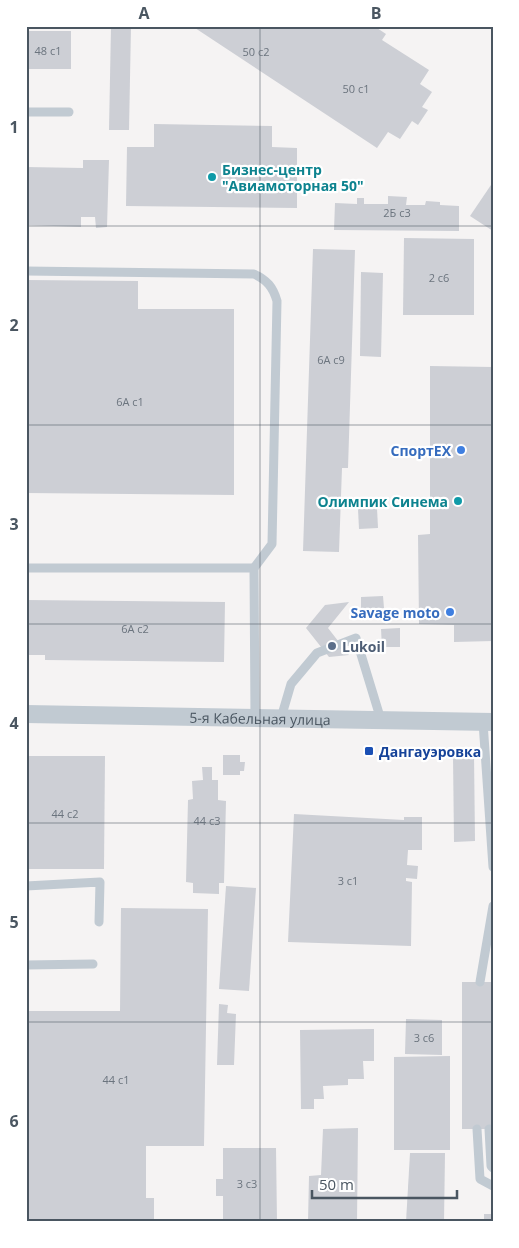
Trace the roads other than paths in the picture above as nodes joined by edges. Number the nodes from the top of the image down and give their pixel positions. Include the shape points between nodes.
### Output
1 (26, 112) edge
2 (69, 112) dead end
3 (26, 271) edge
4 (26, 568) edge
5 (254, 568) junction
6 (26, 714) edge
7 (255, 718) junction
8 (281, 718) junction
9 (381, 720) junction
10 (488, 722) edge
11 (493, 867) edge
12 (26, 886) edge
13 (493, 906) edge
14 (99, 922) dead end
15 (93, 964) dead end
16 (26, 965) edge
17 (480, 982) dead end
18 (477, 1129) dead end
19 (489, 1129) dead end
20 (493, 1168) edge
21 (493, 1186) edge

1 - 2 lane
3 - 5 lane via 254,274 273,289 276,301 272,544
4 - 5 lane
5 - 7 lane
6 - 7 street, 5-я Кабельная улица
7 - 8 street, 5-я Кабельная улица
8 - 9 street, 5-я Кабельная улица
8 - 9 lane via 291,684 317,653 356,638
9 - 10 street, 5-я Кабельная улица
10 - 11 lane
12 - 14 lane via 100,882
13 - 17 lane
15 - 16 lane
18 - 21 lane via 480,1179
19 - 20 lane via 490,1166

